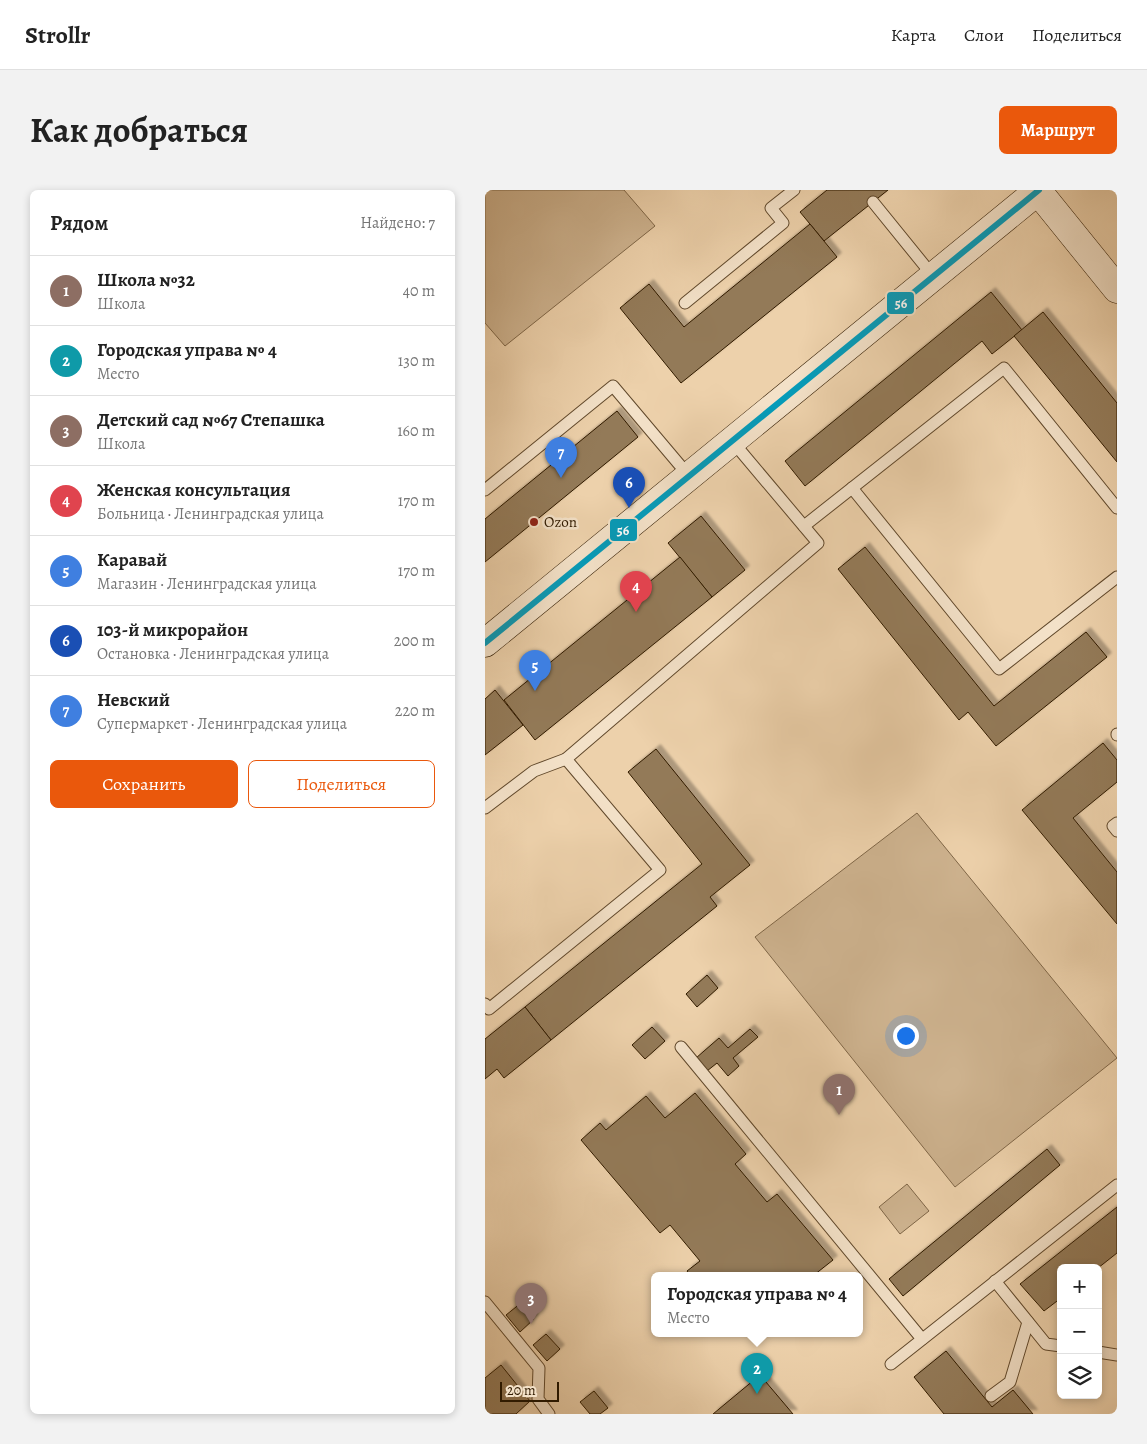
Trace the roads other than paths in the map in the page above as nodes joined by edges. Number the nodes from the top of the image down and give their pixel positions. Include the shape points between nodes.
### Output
1 (794, 190) edge
2 (1038, 190) edge
3 (873, 202) dead end
4 (934, 277) junction
5 (1117, 289) edge
6 (685, 303) dead end
7 (733, 442) junction
8 (689, 477) junction
9 (852, 488) junction
10 (485, 490) edge
11 (1117, 508) edge
12 (803, 526) junction
13 (1117, 577) edge
14 (485, 644) edge
15 (566, 759) junction
16 (485, 808) edge
17 (1117, 823) edge
18 (1117, 831) edge
19 (485, 1004) edge
20 (681, 1047) dead end
21 (1117, 1185) edge
22 (860, 1272) edge
23 (863, 1275) edge
24 (995, 1281) junction
25 (485, 1302) edge
26 (1028, 1322) junction
27 (922, 1339) junction
28 (1057, 1345) edge
29 (1102, 1353) edge
30 (1117, 1355) edge
31 (891, 1364) dead end
32 (991, 1396) dead end
33 (549, 1414) edge

1 - 6 lane via 771,208 783,222
2 - 4 street
2 - 5 street
3 - 4 lane
4 - 7 street
7 - 8 street
7 - 12 lane
8 - 10 lane via 613,386
8 - 14 street
9 - 11 lane via 1004,368
9 - 12 lane
9 - 13 lane via 999,669
12 - 15 lane via 818,543
15 - 16 lane via 534,771
15 - 19 lane via 660,870 489,1009
17 - 18 lane via 1113,826
20 - 22 lane
21 - 24 lane
23 - 27 lane
24 - 26 lane
24 - 27 lane
25 - 33 lane via 539,1368 538,1399
26 - 28 lane via 1046,1344
26 - 32 lane via 1010,1382
27 - 31 lane
29 - 30 lane

